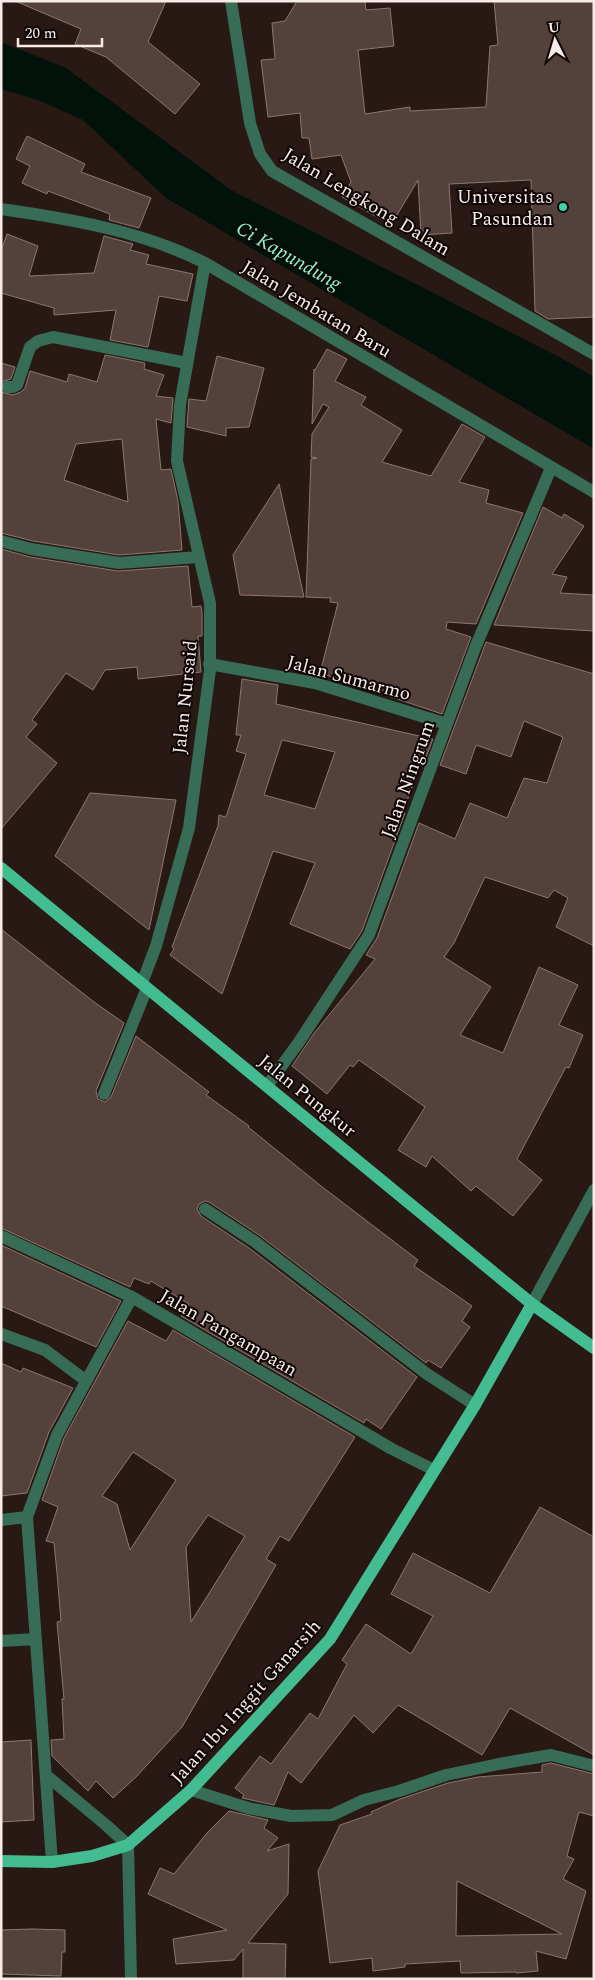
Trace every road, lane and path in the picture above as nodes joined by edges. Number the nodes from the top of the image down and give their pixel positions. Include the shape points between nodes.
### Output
1 (231, 1) edge
2 (1, 209) edge
3 (205, 263) junction
4 (594, 354) edge
5 (187, 363) junction
6 (7, 387) dead end
7 (551, 468) junction
8 (594, 492) edge
9 (1, 541) edge
10 (199, 557) junction
11 (210, 664) junction
12 (447, 724) junction
13 (1, 868) edge
14 (144, 986) junction
15 (267, 1086) junction
16 (104, 1094) dead end
17 (594, 1190) edge
18 (205, 1209) dead end
19 (1, 1236) edge
20 (132, 1297) junction
21 (532, 1304) junction
22 (1, 1334) edge
23 (594, 1348) edge
24 (85, 1380) junction
25 (475, 1405) junction
26 (434, 1470) junction
27 (27, 1518) junction
28 (1, 1520) edge
29 (36, 1638) junction
30 (1, 1641) edge
31 (594, 1766) edge
32 (47, 1776) junction
33 (191, 1790) junction
34 (128, 1845) junction
35 (1, 1861) edge
36 (52, 1862) junction
37 (130, 1979) edge

1 - 4 street, Jalan Lengkong Dalam via 250,124 260,154 272,171
2 - 3 street, Jalan Jembatan Baru via 67,219 120,233 176,248
3 - 5 street, Jalan Nursaid
3 - 7 street, Jalan Jembatan Baru
5 - 6 street via 53,337 30,346 16,385
5 - 10 street, Jalan Nursaid via 180,405 177,461
7 - 8 street, Jalan Jembatan Baru
7 - 12 street, Jalan Ningrum via 475,648
9 - 10 street via 31,549 119,562
10 - 11 street, Jalan Nursaid via 210,603
11 - 12 street, Jalan Sumarmo via 315,683
11 - 14 street, Jalan Nursaid via 189,828
12 - 15 street, Jalan Ningrum via 369,935 300,1042
13 - 14 main road, Jalan Pungkur
14 - 15 main road, Jalan Pungkur
14 - 16 street, Jalan Nursaid
15 - 21 main road, Jalan Pungkur
17 - 21 street
18 - 25 street via 254,1241 427,1374
19 - 20 street, Jalan Pangampaan
20 - 24 street
20 - 26 street, Jalan Pangampaan via 392,1449
21 - 23 main road, Jalan Pungkur
21 - 25 main road, Jalan Ibu Inggit Ganarsih
22 - 24 street via 45,1350
24 - 27 street via 57,1435
25 - 26 main road, Jalan Ibu Inggit Ganarsih
26 - 33 main road, Jalan Ibu Inggit Ganarsih via 330,1639
27 - 28 street
27 - 29 street
29 - 30 street
29 - 32 street
31 - 33 street via 551,1755 499,1764 446,1774 364,1800 332,1815 291,1816 248,1808
32 - 34 street
32 - 36 street
33 - 34 main road, Jalan Ibu Inggit Ganarsih
34 - 36 main road, Jalan Ibu Inggit Ganarsih via 92,1856
34 - 37 street
35 - 36 main road, Jalan Ibu Inggit Ganarsih

